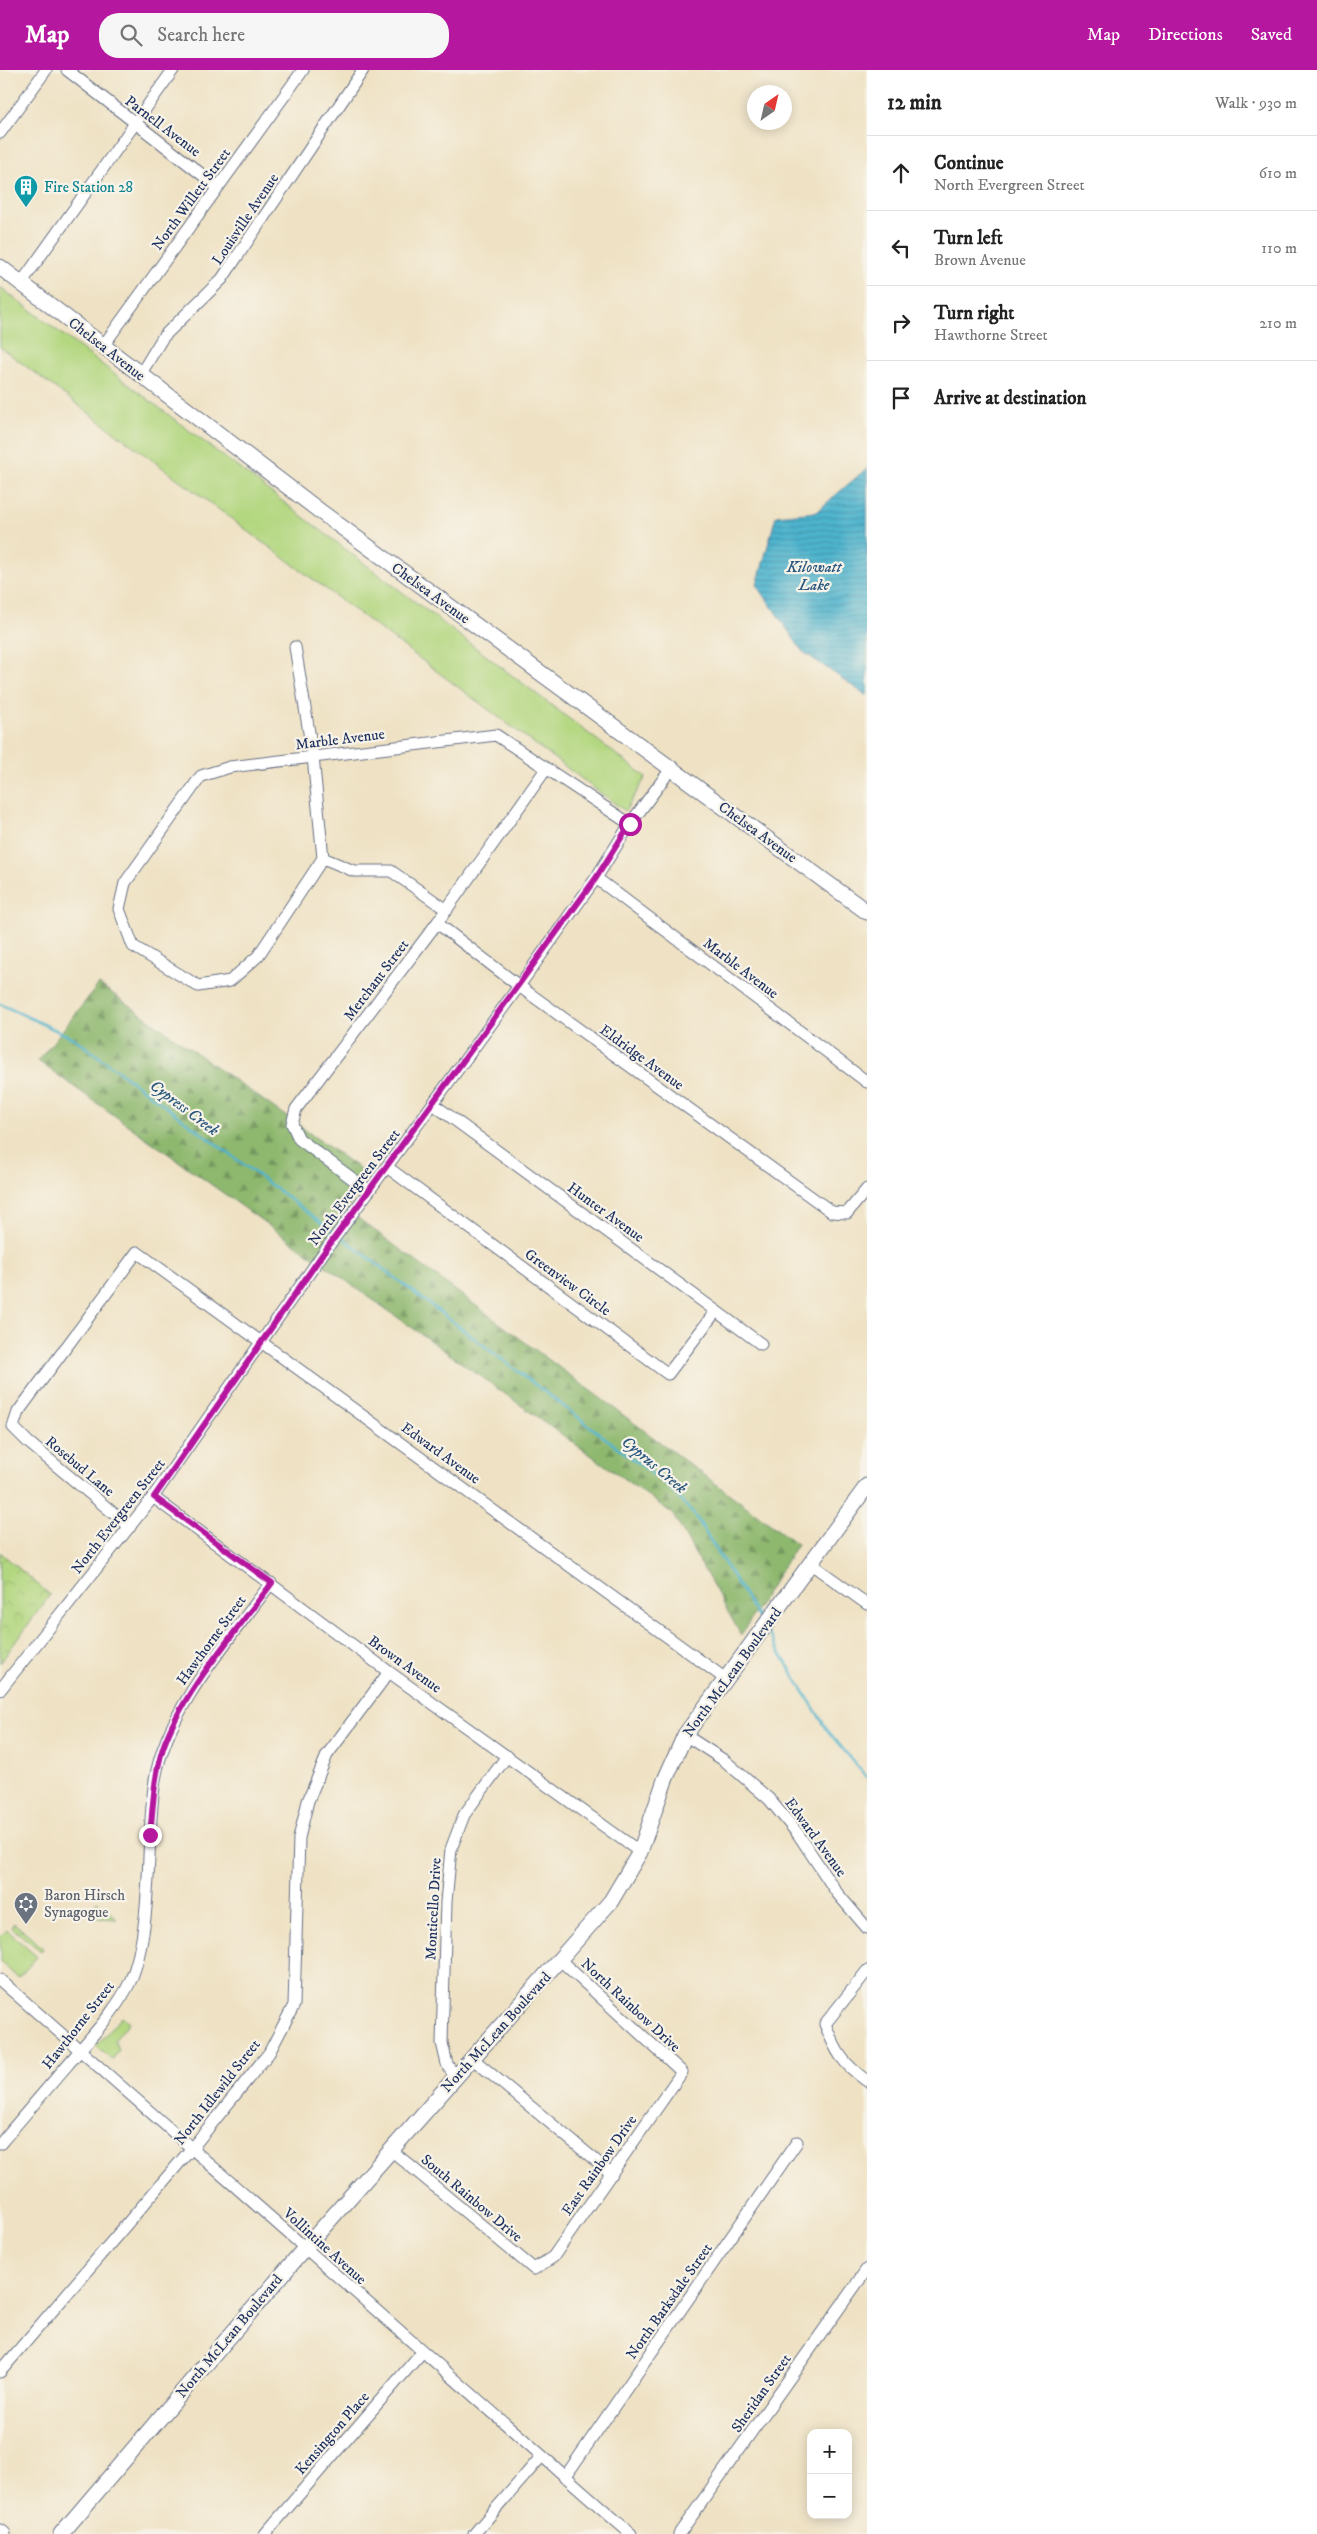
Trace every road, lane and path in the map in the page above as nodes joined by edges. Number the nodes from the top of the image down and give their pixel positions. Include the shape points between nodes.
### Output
1 (46, 70) edge
2 (67, 70) edge
3 (173, 70) edge
4 (303, 70) edge
5 (363, 70) edge
6 (133, 123) junction
7 (0, 133) edge
8 (218, 187) junction
9 (0, 266) edge
10 (22, 282) junction
11 (103, 346) junction
12 (140, 375) junction
13 (295, 647) dead end
14 (313, 757) junction
15 (546, 768) junction
16 (671, 769) junction
17 (630, 824) junction
18 (323, 858) junction
19 (596, 878) junction
20 (447, 910) junction
21 (867, 912) edge
22 (437, 923) junction
23 (519, 986) junction
24 (867, 1082) edge
25 (434, 1104) junction
26 (387, 1167) junction
27 (867, 1189) edge
28 (369, 1191) junction
29 (716, 1311) junction
30 (263, 1342) junction
31 (761, 1344) dead end
32 (13, 1427) joint
33 (867, 1486) edge
34 (154, 1497) junction
35 (130, 1527) junction
36 (811, 1564) junction
37 (272, 1583) junction
38 (867, 1604) edge
39 (389, 1672) junction
40 (727, 1680) junction
41 (0, 1690) edge
42 (685, 1735) junction
43 (507, 1756) junction
44 (640, 1852) junction
45 (867, 1928) edge
46 (560, 1960) junction
47 (867, 1971) edge
48 (0, 1980) edge
49 (81, 2049) junction
50 (473, 2059) junction
51 (682, 2072) joint
52 (455, 2077) junction
53 (867, 2081) edge
54 (798, 2142) dead end
55 (0, 2144) edge
56 (192, 2148) junction
57 (391, 2150) junction
58 (612, 2174) junction
59 (305, 2248) junction
60 (534, 2269) joint
61 (867, 2269) edge
62 (422, 2352) junction
63 (0, 2372) edge
64 (541, 2457) junction
65 (565, 2477) junction
66 (60, 2534) edge
67 (265, 2534) edge
68 (474, 2534) edge
69 (631, 2534) edge
70 (679, 2534) edge

1 - 7 street
2 - 6 street, Parnell Avenue
3 - 6 street
4 - 8 street, North Willett Street
5 - 12 street, Louisville Avenue via 222,279 163,337
6 - 8 street, Parnell Avenue
6 - 10 street
8 - 11 street, North Willett Street
9 - 10 main road, Chelsea Avenue
10 - 11 main road, Chelsea Avenue
11 - 12 main road, Chelsea Avenue
12 - 16 main road, Chelsea Avenue
13 - 14 street
14 - 15 street, Marble Avenue via 496,735
14 - 18 street
14 - 18 street, Marble Avenue via 230,767 201,776 125,883 119,909 133,946 198,986 230,981 258,956
15 - 17 street, Marble Avenue
15 - 20 street, Merchant Street
16 - 17 street, North Evergreen Street
16 - 21 main road, Chelsea Avenue
17 - 19 street, North Evergreen Street
18 - 20 street via 354,871 391,871
19 - 23 street, North Evergreen Street
19 - 24 street, Marble Avenue
20 - 22 street, Merchant Street
22 - 23 street, Eldridge Avenue
22 - 28 street, Merchant Street via 296,1109 292,1124 299,1139
23 - 25 street, North Evergreen Street
23 - 27 street, Eldridge Avenue via 832,1212 847,1213
25 - 26 street, North Evergreen Street
25 - 29 street, Hunter Avenue
26 - 28 street, North Evergreen Street
26 - 29 street, Greenview Circle via 668,1374
28 - 30 street, North Evergreen Street
29 - 31 street, Hunter Avenue
30 - 32 street, Edward Avenue via 137,1252 18,1412
30 - 34 street, North Evergreen Street
30 - 40 street, Edward Avenue
32 - 35 street, Rosebud Lane
33 - 36 main road, North McLean Boulevard
34 - 35 street, North Evergreen Street
34 - 37 street, Brown Avenue
35 - 41 street, North Evergreen Street
36 - 38 street
36 - 40 main road, North McLean Boulevard
37 - 39 street, Brown Avenue
37 - 49 street, Hawthorne Street via 172,1724 155,1780 138,1955 124,1993
39 - 43 street, Brown Avenue
39 - 56 street, North Idlewild Street via 327,1756 308,1801 299,1838 294,2005 269,2053
40 - 42 main road, North McLean Boulevard
42 - 44 main road, North McLean Boulevard via 665,1780
42 - 45 street, Edward Avenue via 726,1761 769,1799 798,1834 837,1893
43 - 44 street, Brown Avenue
43 - 52 street, Monticello Drive via 464,1815 451,1849 446,1902 442,2043 447,2064
44 - 46 main road, North McLean Boulevard via 611,1901
46 - 50 main road, North McLean Boulevard
46 - 51 street, North Rainbow Drive
47 - 53 street via 825,2024 836,2053
48 - 49 street, Vollintine Avenue
49 - 55 street, Hawthorne Street
49 - 56 street, Vollintine Avenue
50 - 52 main road, North McLean Boulevard
50 - 58 street
51 - 58 street, East Rainbow Drive
52 - 57 main road, North McLean Boulevard
54 - 65 street, North Barksdale Street
56 - 59 street, Vollintine Avenue
56 - 63 street, North Idlewild Street
57 - 59 main road, North McLean Boulevard
57 - 60 street, South Rainbow Drive
58 - 60 street, East Rainbow Drive via 553,2257
59 - 62 street, Vollintine Avenue
59 - 66 main road, North McLean Boulevard
61 - 70 street, Sheridan Street
62 - 64 street, Vollintine Avenue
62 - 67 street, Kensington Place
64 - 65 street, Vollintine Avenue
64 - 68 street
65 - 69 street, Vollintine Avenue

